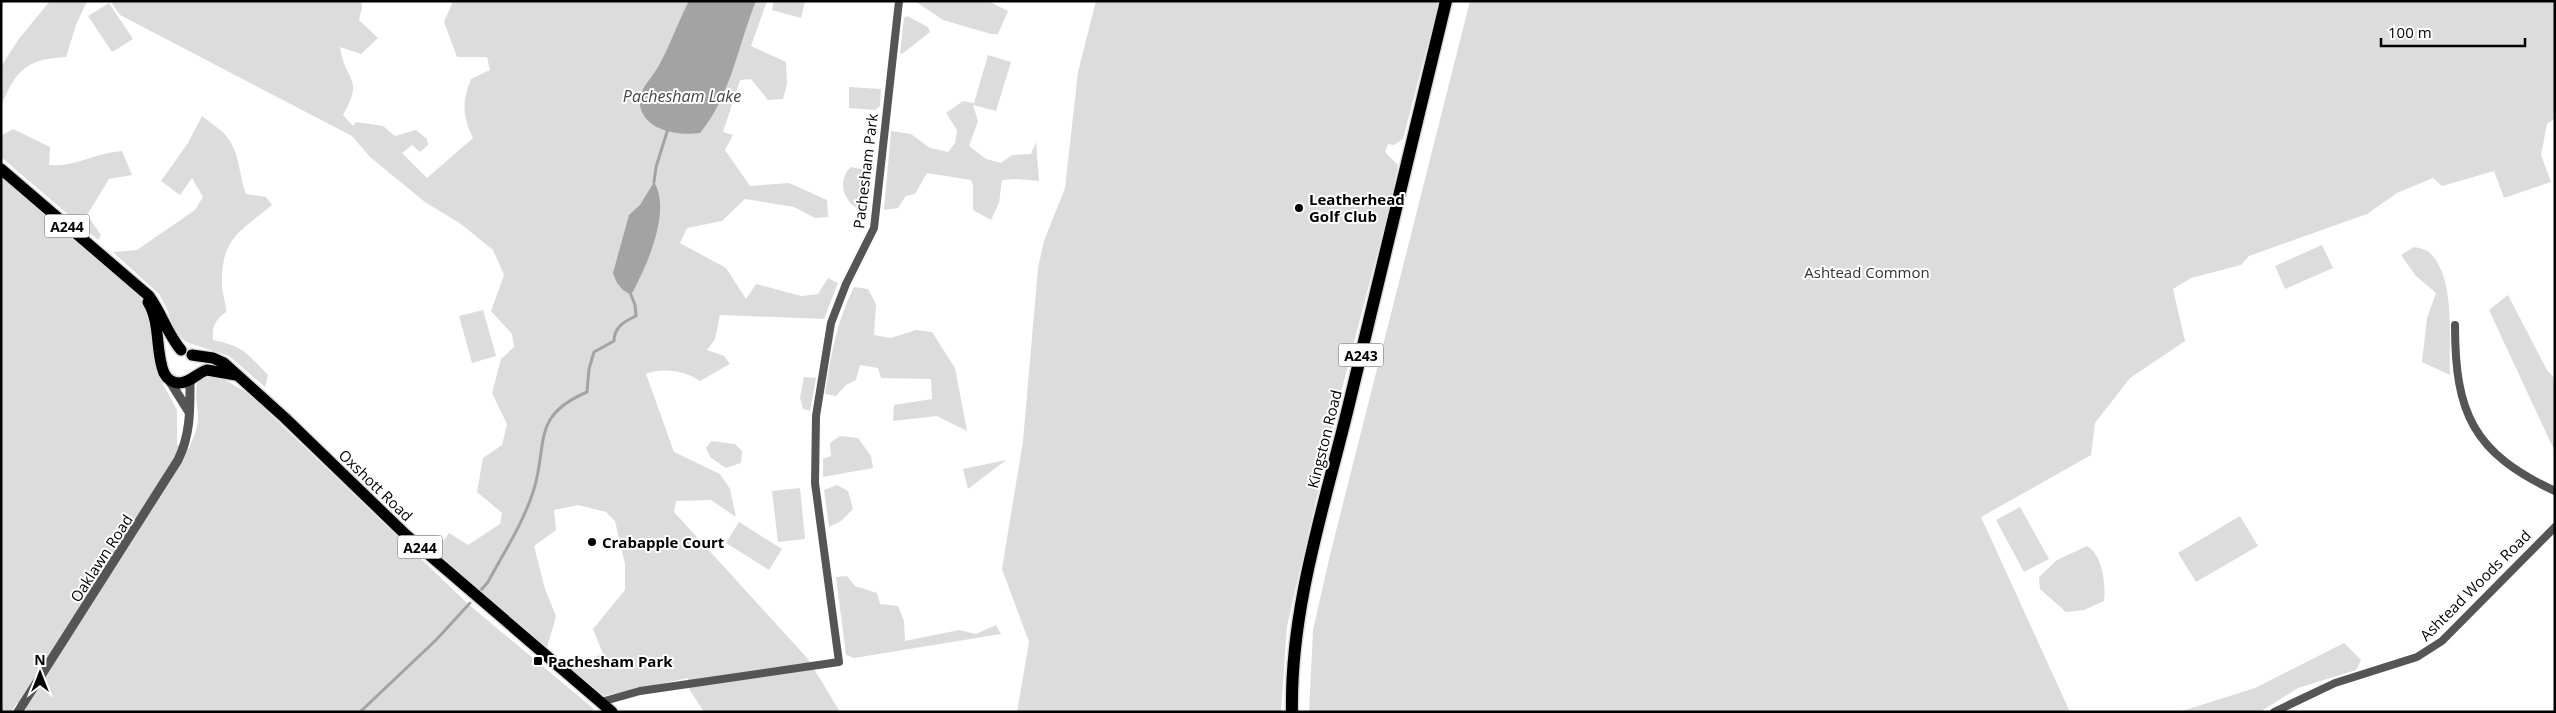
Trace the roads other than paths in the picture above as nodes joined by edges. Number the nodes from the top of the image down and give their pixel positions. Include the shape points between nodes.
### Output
1 (899, 1) edge
2 (1446, 1) edge
3 (1, 169) edge
4 (132, 283) junction
5 (2455, 325) dead end
6 (181, 350) junction
7 (192, 355) junction
8 (163, 364) junction
9 (236, 375) junction
10 (191, 378) junction
11 (169, 380) junction
12 (189, 412) junction
13 (2555, 491) edge
14 (2555, 527) edge
15 (601, 702) junction
16 (18, 712) edge
17 (612, 712) edge
18 (1292, 712) edge
19 (2274, 712) edge

1 - 15 street, Pachesham Park via 874,228 846,284 831,324 816,416 815,483 838,662 640,692
2 - 18 highway, Kingston Road / A243 via 1305,584
3 - 4 main road, A244
4 - 6 main road, A244 via 149,296 161,312
4 - 8 main road, A244 via 149,304 156,322
5 - 13 street via 2456,358 2464,405 2480,439 2515,470
6 - 7 main road
6 - 8 main road via 167,355
7 - 9 main road, Oxshott Road / A244 via 213,358 224,363
7 - 10 main road via 196,366
8 - 11 main road
9 - 10 main road via 207,370
9 - 15 main road, Oxshott Road / A244 via 406,535
10 - 11 main road via 180,383
10 - 12 street, Oaklawn Road
11 - 12 street
12 - 16 street, Oaklawn Road via 186,444 178,460
14 - 19 street, Ashtead Woods Road via 2442,641 2426,652 2335,683
15 - 17 main road, Oxshott Road / A244

